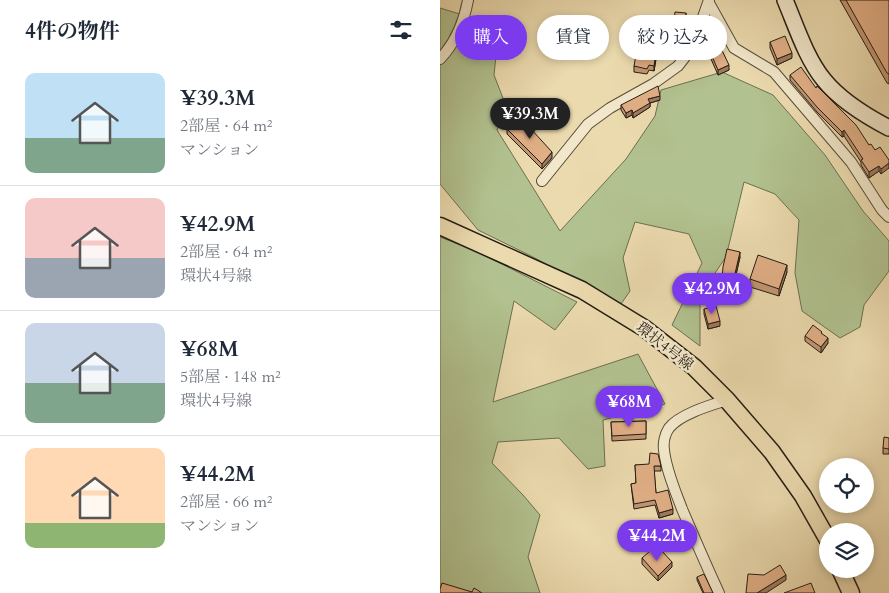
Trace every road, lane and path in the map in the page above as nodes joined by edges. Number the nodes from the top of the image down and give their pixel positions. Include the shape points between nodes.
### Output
1 (468, 0) edge
2 (785, 0) edge
3 (709, 2) edge
4 (440, 59) edge
5 (889, 128) edge
6 (542, 181) dead end
7 (889, 217) edge
8 (440, 226) edge
9 (727, 400) junction
10 (819, 524) edge
11 (844, 578) edge
12 (719, 593) edge
13 (851, 593) edge

1 - 4 street via 459,32
2 - 5 street via 823,79 842,99
3 - 6 street via 692,48 678,66 588,124
3 - 7 street via 734,48 774,72 851,162
8 - 9 main road, 環状4号線 via 582,290 644,328 694,367
9 - 10 main road, 環状4号線 via 772,452
9 - 12 street via 683,417 670,428 664,450 672,482
11 - 13 main road

